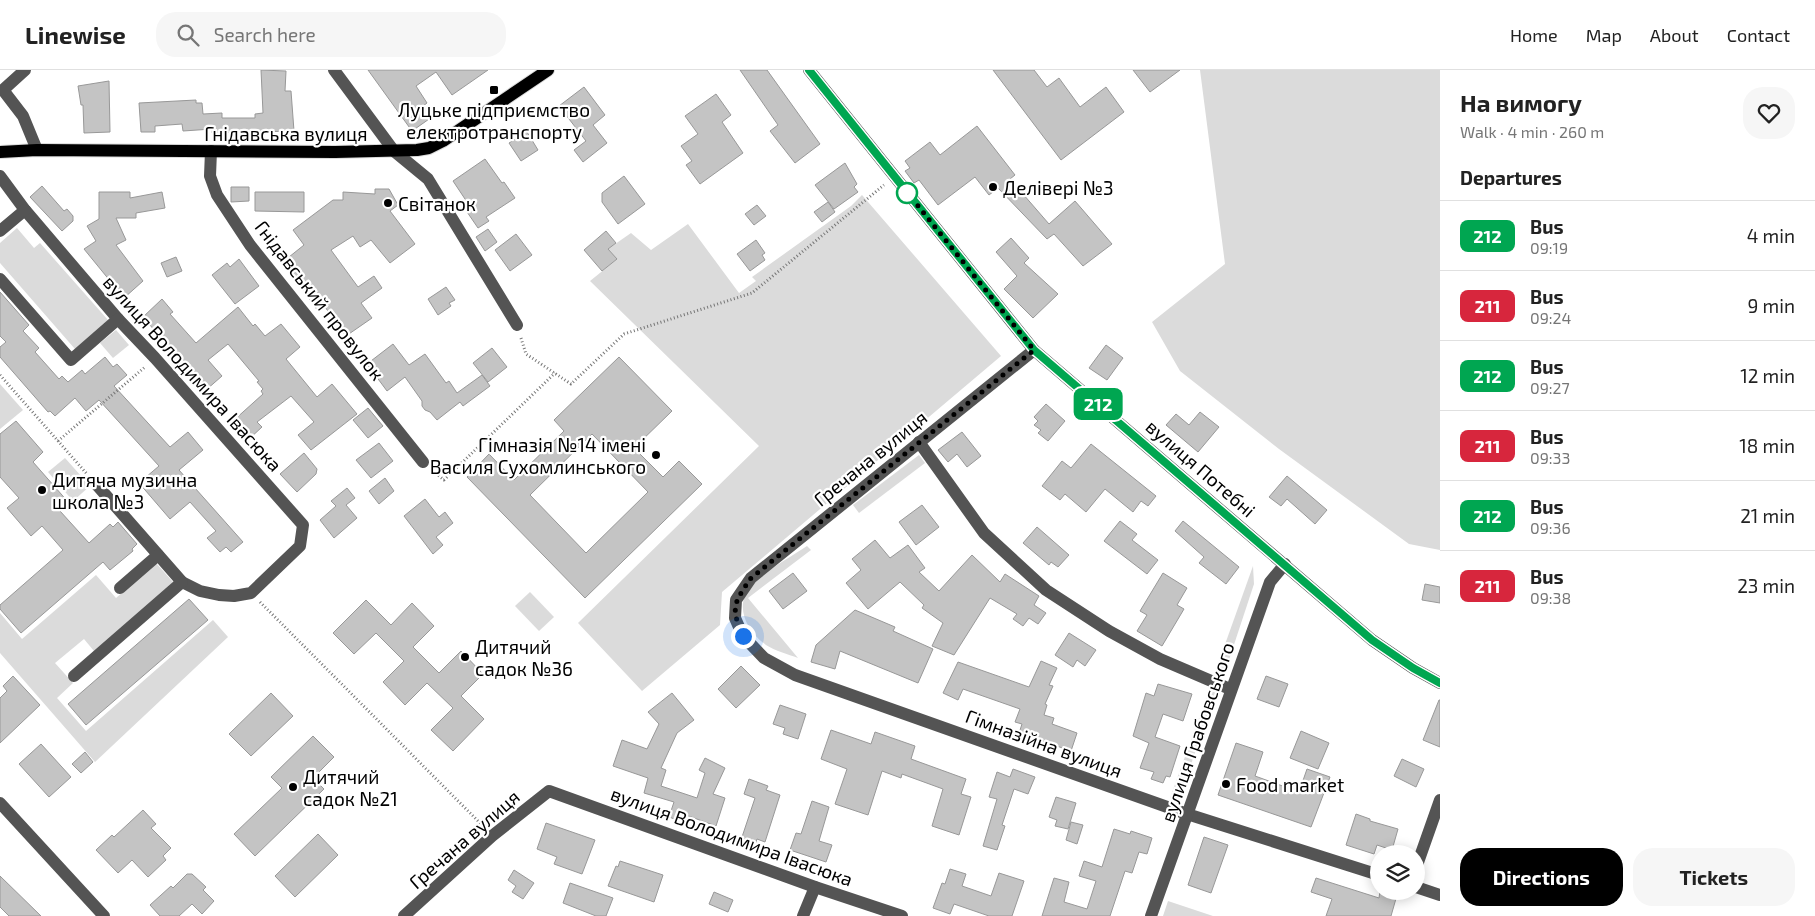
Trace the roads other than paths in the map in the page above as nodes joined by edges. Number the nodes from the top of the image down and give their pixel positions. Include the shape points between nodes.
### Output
1 (25, 70) edge
2 (334, 70) edge
3 (548, 70) edge
4 (809, 70) edge
5 (37, 150) junction
6 (211, 151) junction
7 (394, 151) junction
8 (0, 152) edge
9 (0, 176) edge
10 (25, 210) junction
11 (0, 231) edge
12 (0, 279) edge
13 (118, 319) junction
14 (517, 325) dead end
15 (1034, 350) junction
16 (919, 442) junction
17 (423, 462) road end
18 (96, 484) road end
19 (158, 555) junction
20 (1286, 564) junction
21 (182, 582) junction
22 (120, 588) dead end
23 (736, 600) joint
24 (74, 676) dead end
25 (1440, 683) edge
26 (1230, 690) junction
27 (550, 791) joint
28 (1440, 800) edge
29 (0, 803) edge
30 (1187, 814) junction
31 (1424, 845) edge
32 (1370, 872) edge
33 (815, 887) junction
34 (1425, 890) edge
35 (1440, 895) edge
36 (104, 916) edge
37 (404, 916) edge
38 (803, 916) edge
39 (902, 916) edge
40 (1151, 916) edge

1 - 5 street via 3,90 23,116
2 - 7 street
3 - 7 main road, Гнідавська вулиця via 443,141 429,148
4 - 15 street, вулиця Потебні
5 - 6 main road, Гнідавська вулиця
5 - 8 main road, Гнідавська вулиця
6 - 7 main road, Гнідавська вулиця
6 - 17 street, Гнідавський провулок via 210,176 217,195 250,245
7 - 14 street via 428,179
9 - 10 street, вулиця Володимира Івасюка
10 - 11 street
10 - 13 street, вулиця Володимира Івасюка
12 - 13 street via 71,360
13 - 21 street, вулиця Володимира Івасюка via 303,525 300,546 251,593 219,595 200,591
15 - 16 street, Гречана вулиця
15 - 20 street, вулиця Потебні
16 - 23 street, Гречана вулиця via 751,578
16 - 26 street via 984,533 1046,590 1117,636
18 - 19 street
19 - 21 street
19 - 22 street
20 - 25 street, вулиця Потебні via 1372,640
20 - 26 street, вулиця Грабовського via 1270,582
21 - 24 street
23 - 30 street, Гімназійна вулиця via 735,618 743,636 764,658 796,674
26 - 30 street, вулиця Грабовського
27 - 33 street, вулиця Володимира Івасюка
27 - 37 street, Гречана вулиця via 492,836
28 - 31 street
29 - 36 street
30 - 32 street, Гімназійна вулиця
30 - 40 street, вулиця Грабовського
33 - 38 street
33 - 39 street, вулиця Володимира Івасюка
34 - 35 street

